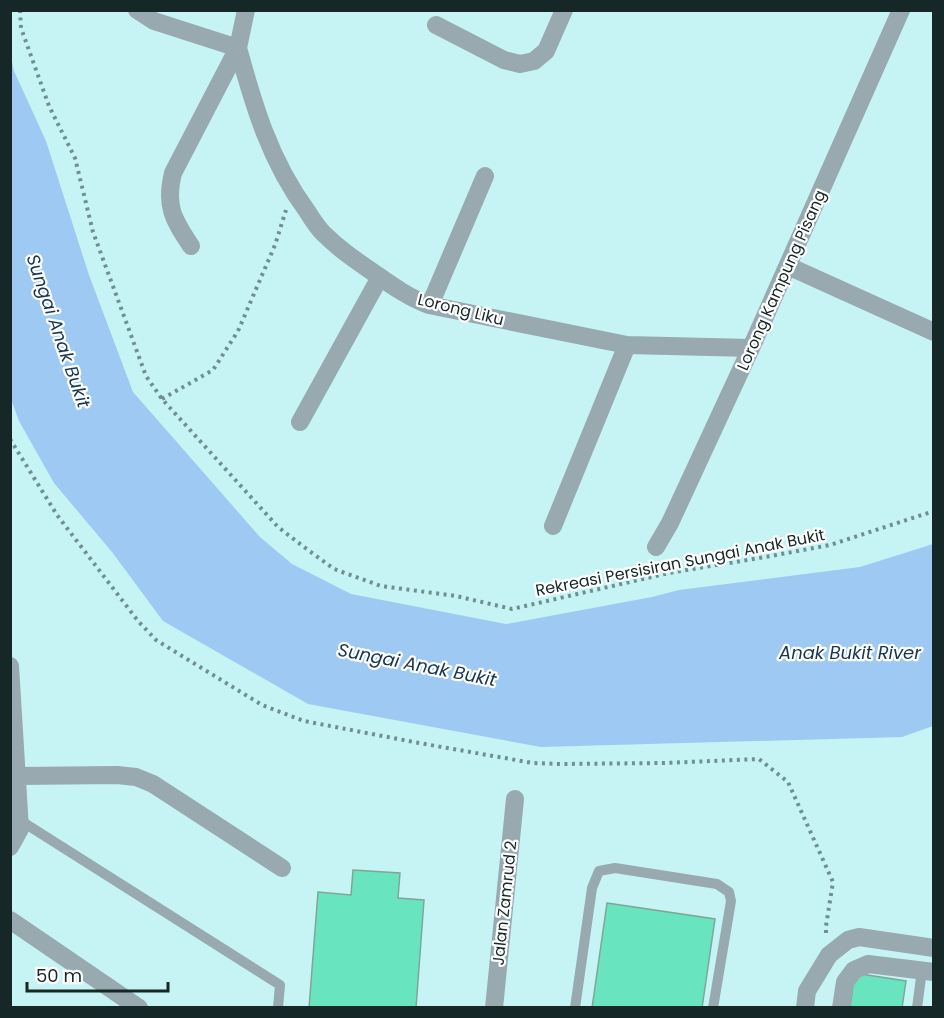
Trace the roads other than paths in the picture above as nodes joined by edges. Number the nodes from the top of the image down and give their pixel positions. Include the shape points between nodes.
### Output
1 (137, 10) edge
2 (246, 10) edge
3 (564, 10) edge
4 (901, 10) edge
5 (436, 25) dead end
6 (238, 48) junction
7 (485, 176) dead end
8 (191, 246) dead end
9 (788, 266) junction
10 (380, 277) junction
11 (430, 305) junction
12 (933, 332) edge
13 (627, 345) junction
14 (751, 348) junction
15 (300, 422) dead end
16 (553, 526) dead end
17 (656, 547) dead end
18 (10, 666) edge
19 (17, 776) junction
20 (515, 799) dead end
21 (15, 817) edge
22 (10, 847) edge
23 (282, 867) dead end
24 (10, 920) edge
25 (933, 948) edge
26 (928, 971) edge
27 (140, 1008) edge
28 (278, 1008) edge
29 (494, 1008) edge
30 (576, 1008) edge
31 (713, 1008) edge
32 (805, 1008) edge
33 (841, 1008) edge
34 (917, 1008) edge

1 - 6 street via 154,21
2 - 6 street
3 - 5 street via 546,51 534,61 520,64 504,60
4 - 9 street, Lorong Kampung Pisang
6 - 8 street via 173,173 169,199 172,212
6 - 10 street, Lorong Liku via 257,115 292,192 321,232
7 - 11 street
9 - 12 street
9 - 14 street, Lorong Kampung Pisang
10 - 11 street, Lorong Liku
10 - 15 street
11 - 13 street, Lorong Liku
13 - 14 street, Lorong Liku
13 - 16 street
14 - 17 street, Lorong Kampung Pisang
18 - 19 street
19 - 21 street
19 - 23 street via 136,777
20 - 29 street, Jalan Zamrud 2
21 - 22 street via 20,829
21 - 28 lane via 280,985
24 - 27 street
25 - 32 street via 859,937 848,940 829,955 807,991
26 - 33 street via 868,964 854,970 845,982
26 - 34 lane
30 - 31 lane via 592,888 599,871 615,868 717,884 729,892 731,901

